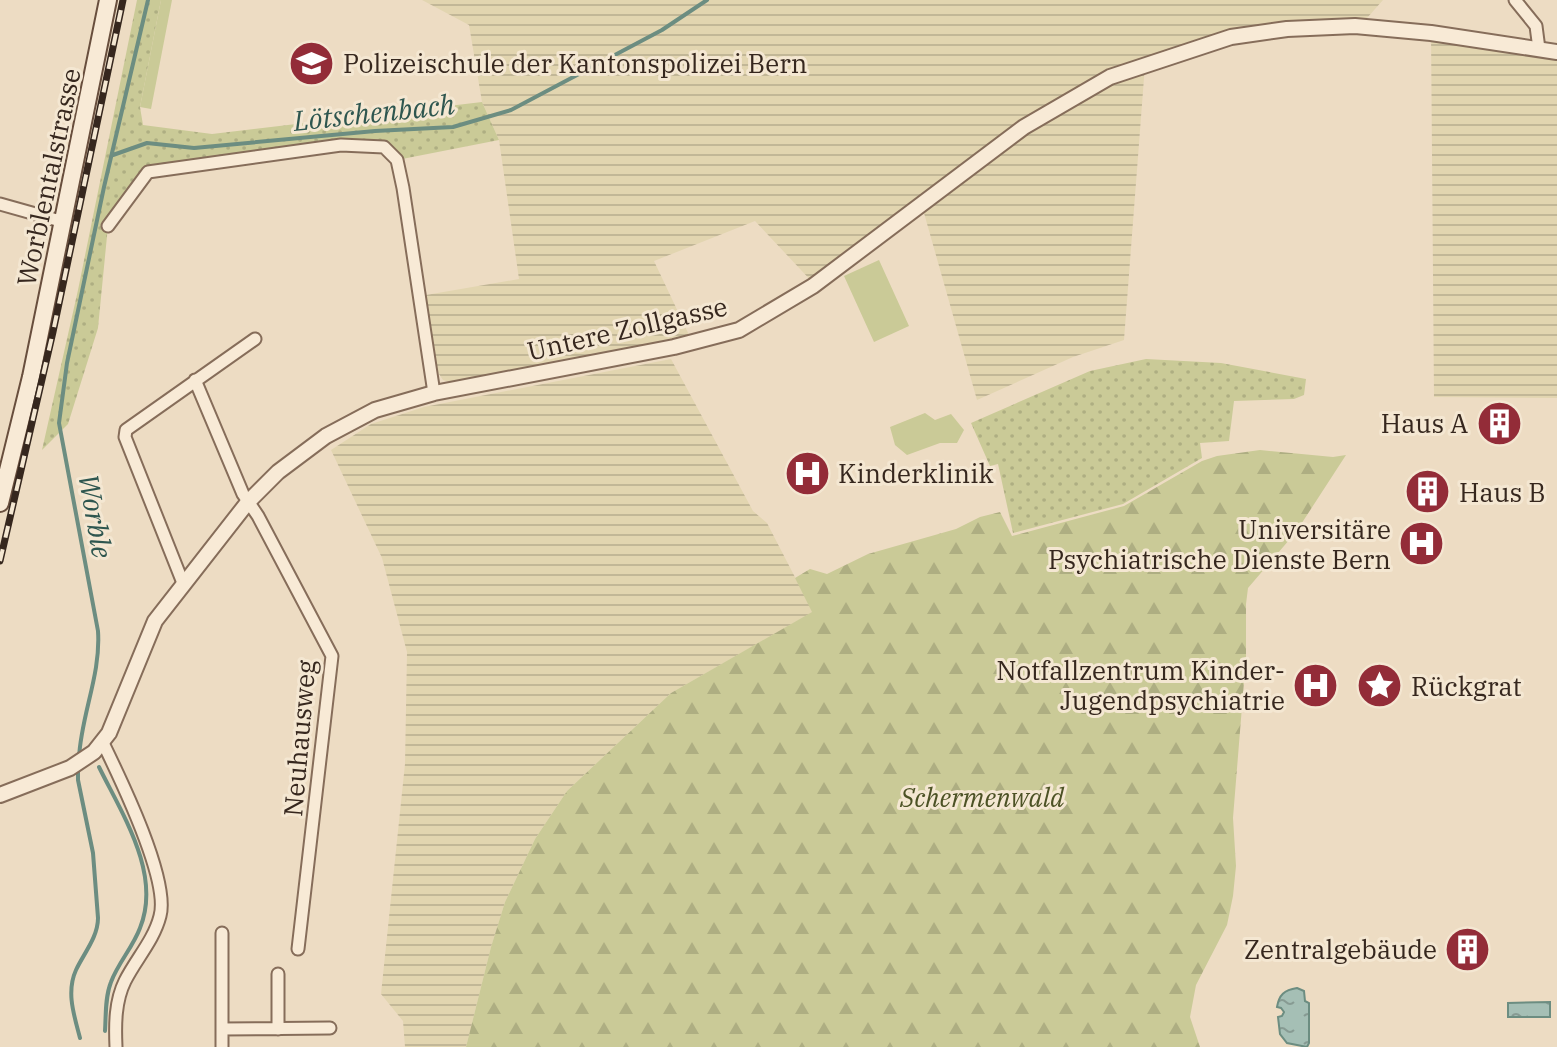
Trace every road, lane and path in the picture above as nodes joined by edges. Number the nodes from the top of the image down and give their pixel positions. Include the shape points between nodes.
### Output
1 (108, 0) edge
2 (1515, 0) edge
3 (1539, 49) junction
4 (1557, 52) edge
5 (0, 204) edge
6 (64, 222) junction
7 (108, 226) dead end
8 (255, 339) dead end
9 (195, 380) junction
10 (434, 393) junction
11 (248, 502) junction
12 (0, 503) edge
13 (183, 583) junction
14 (98, 748) junction
15 (0, 795) edge
16 (222, 933) dead end
17 (298, 949) dead end
18 (278, 974) dead end
19 (330, 1028) dead end
20 (222, 1029) junction
21 (278, 1029) junction
22 (116, 1047) edge
23 (222, 1047) edge

1 - 6 main road, Worblentalstrasse
2 - 3 street via 1536,26
3 - 4 street, Untere Zollgasse
3 - 10 street, Untere Zollgasse via 1355,26 1231,37 1110,77 1024,127 813,286 739,330
5 - 6 street
6 - 12 main road, Worblentalstrasse
7 - 10 street via 148,172 341,145 384,147 397,160 403,188
8 - 9 street
9 - 11 street, Neuhausweg
9 - 13 street via 126,430 125,437
10 - 11 street, Untere Zollgasse via 375,410 326,436
11 - 13 street, Untere Zollgasse
11 - 17 street, Neuhausweg via 332,656
13 - 14 street, Untere Zollgasse via 149,633
14 - 15 street via 70,768
14 - 22 street via 145,843 162,902 155,930 119,996
16 - 20 street
18 - 21 street
19 - 21 street
20 - 21 street
20 - 23 street

